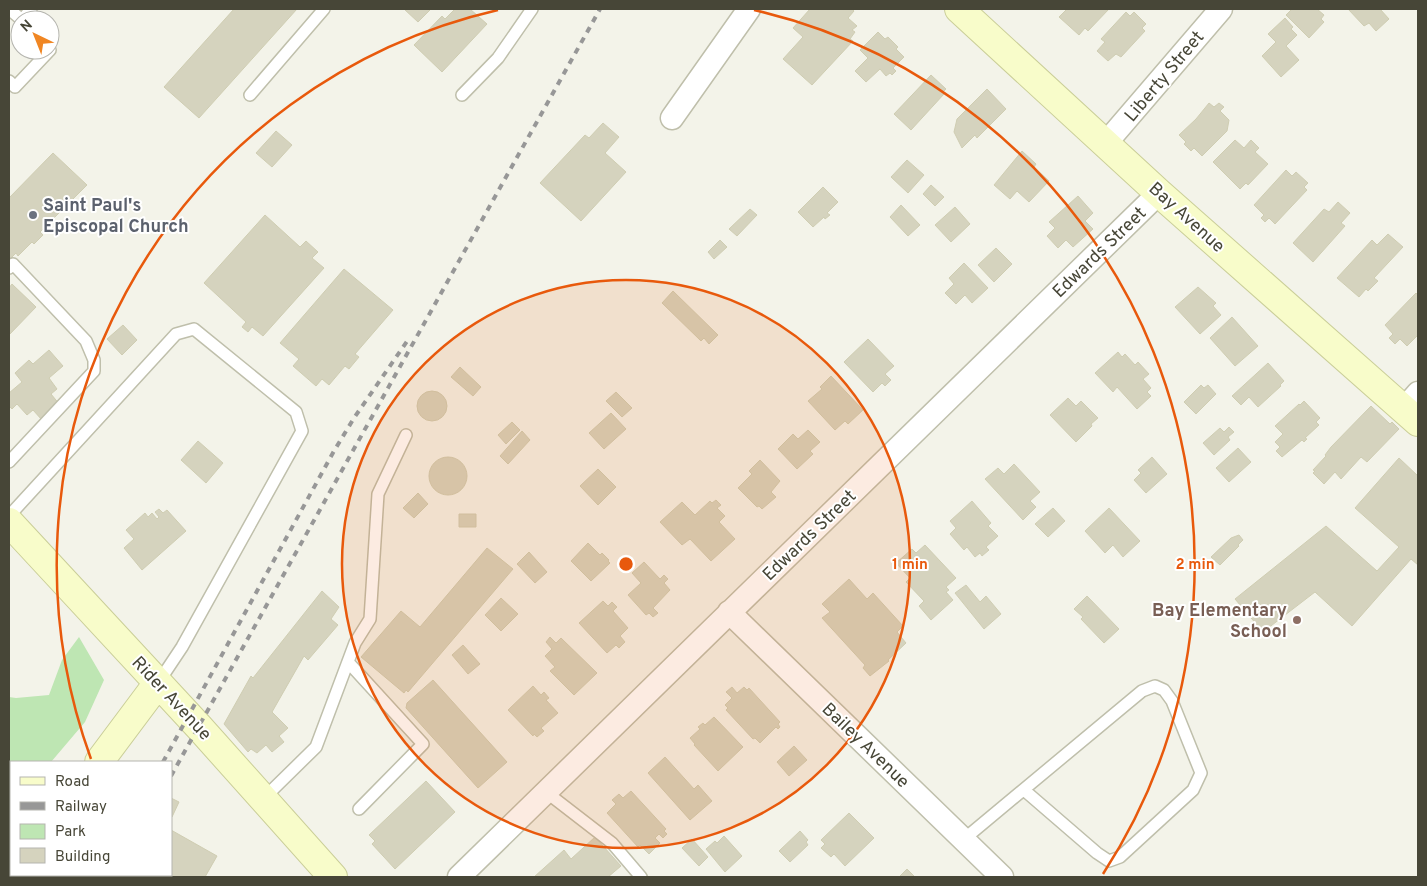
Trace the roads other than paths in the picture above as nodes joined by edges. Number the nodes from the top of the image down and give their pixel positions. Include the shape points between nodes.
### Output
1 (324, 9) edge
2 (532, 9) edge
3 (749, 9) edge
4 (959, 9) edge
5 (1221, 9) edge
6 (40, 60) edge
7 (9, 81) edge
8 (250, 95) dead end
9 (462, 95) dead end
10 (672, 118) dead end
11 (1106, 144) junction
12 (1159, 193) junction
13 (9, 268) edge
14 (1414, 408) edge
15 (406, 435) dead end
16 (9, 462) edge
17 (9, 516) edge
18 (9, 522) edge
19 (729, 612) junction
20 (348, 662) junction
21 (158, 683) junction
22 (100, 761) edge
23 (1024, 790) junction
24 (546, 792) junction
25 (263, 799) junction
26 (359, 809) dead end
27 (963, 840) junction
28 (334, 877) edge
29 (459, 877) edge
30 (641, 877) edge
31 (1002, 877) edge

1 - 8 lane
2 - 9 lane via 498,58
3 - 10 street
4 - 11 street, Bay Avenue
5 - 11 street, Liberty Street
6 - 7 lane via 15,87
11 - 12 street, Bay Avenue
12 - 14 street, Bay Avenue
12 - 19 street, Edwards Street
13 - 16 lane via 13,264 86,341 94,360 94,371
15 - 20 lane via 378,494 370,619
17 - 21 lane via 176,334 194,329 296,412 302,431 182,648
18 - 21 street, Rider Avenue
19 - 24 street, Edwards Street
19 - 27 street, Bailey Avenue
20 - 25 lane via 316,747
20 - 26 lane via 423,744
21 - 22 street
21 - 25 street, Rider Avenue
23 - 23 lane via 1109,861 1120,857 1193,790 1201,773 1172,701 1164,690 1155,686 1142,691
23 - 27 lane
24 - 29 street, Edwards Street
24 - 30 lane via 612,844
25 - 28 street, Rider Avenue
27 - 31 street, Bailey Avenue

